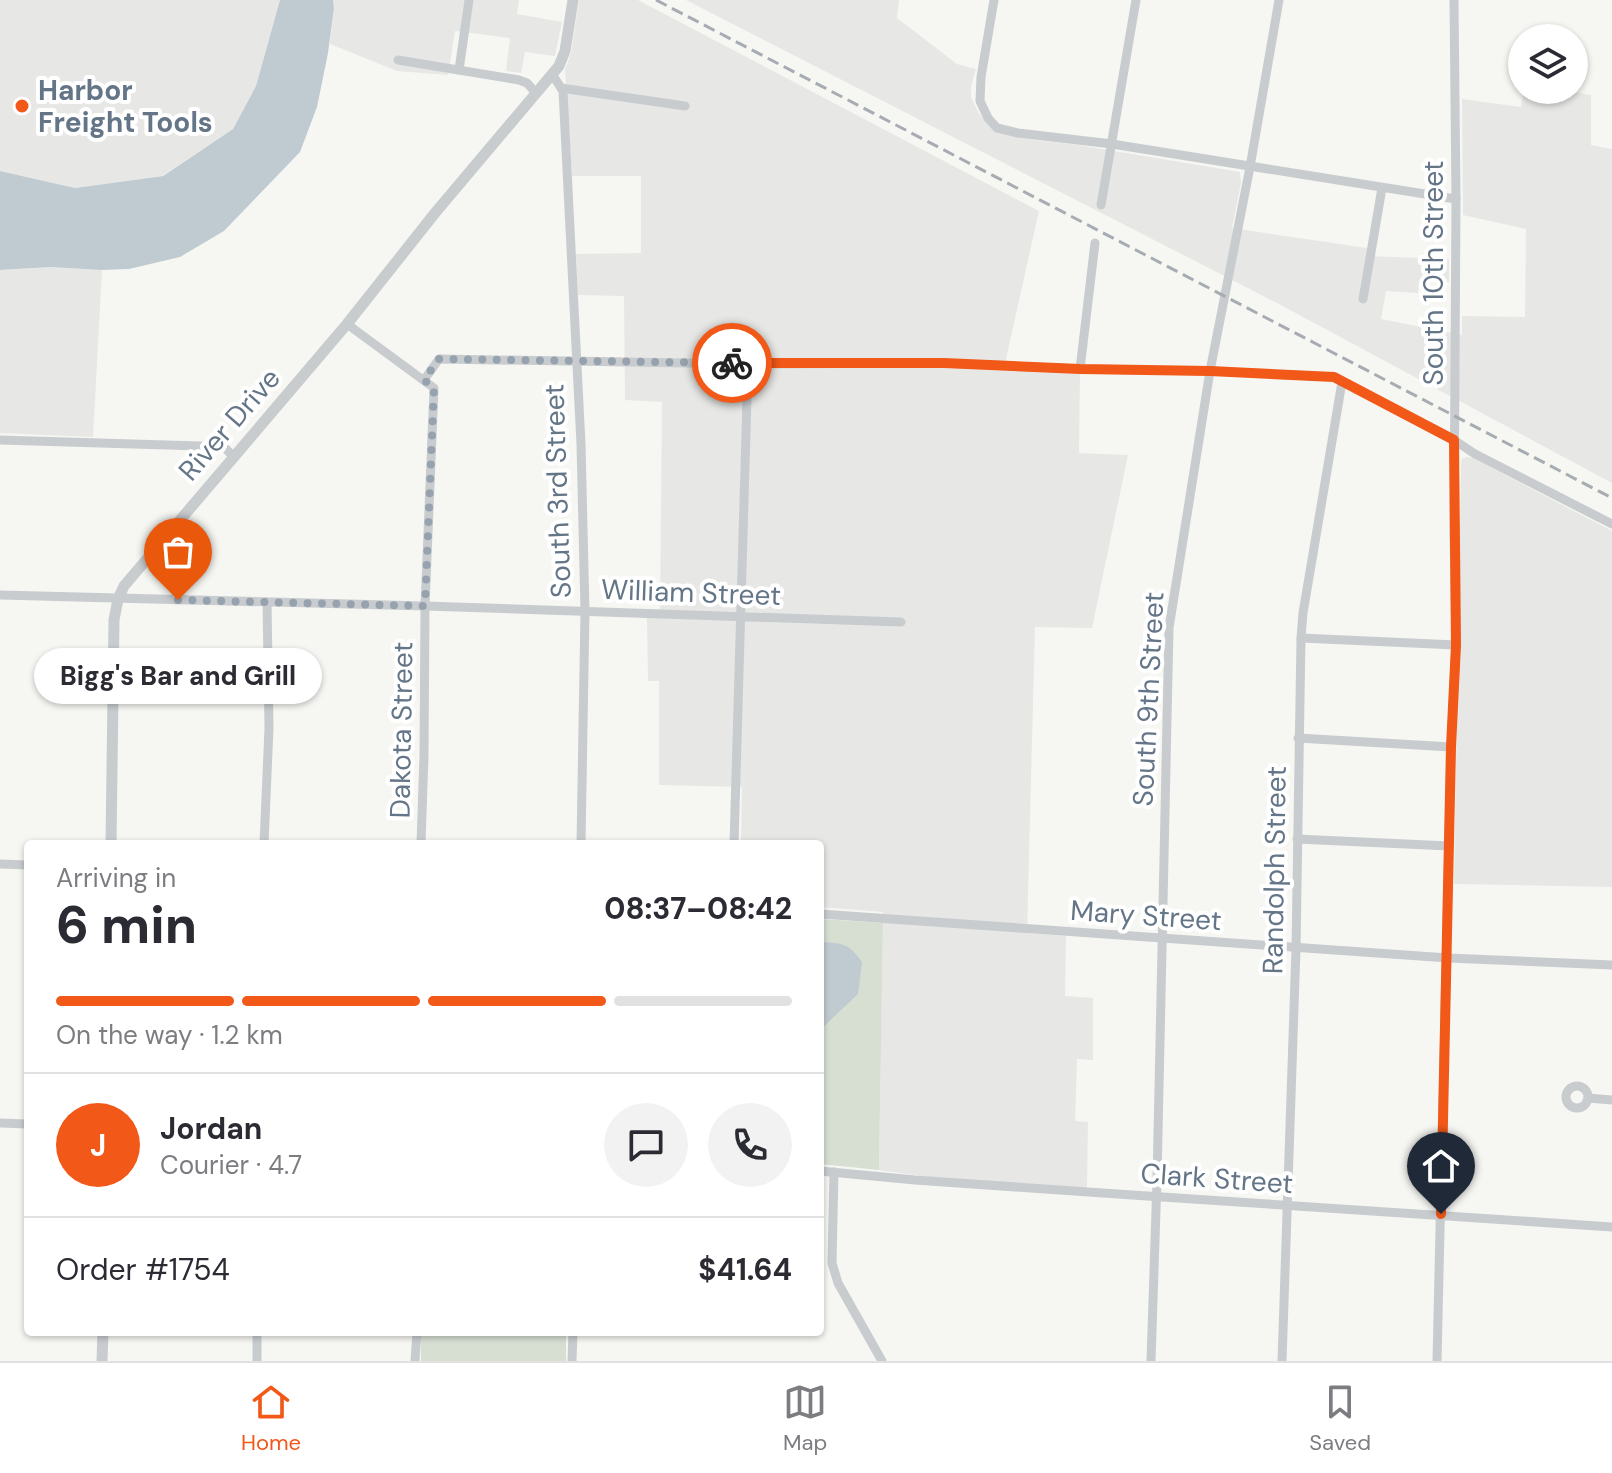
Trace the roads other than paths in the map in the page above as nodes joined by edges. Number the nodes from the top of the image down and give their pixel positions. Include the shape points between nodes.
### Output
1 (469, 0) edge
2 (573, 0) edge
3 (994, 0) edge
4 (1136, 0) edge
5 (1279, 0) edge
6 (1454, 0) edge
7 (398, 60) dead end
8 (459, 70) junction
9 (552, 74) junction
10 (561, 88) junction
11 (536, 93) junction
12 (685, 106) dead end
13 (1112, 144) junction
14 (1250, 167) junction
15 (1382, 188) junction
16 (1456, 199) junction
17 (1101, 205) dead end
18 (1095, 243) dead end
19 (1363, 299) dead end
20 (347, 324) junction
21 (577, 360) junction
22 (748, 364) junction
23 (1080, 369) junction
24 (1210, 371) junction
25 (424, 380) junction
26 (1342, 382) junction
27 (0, 440) edge
28 (1454, 440) junction
29 (233, 456) junction
30 (1612, 524) edge
31 (0, 595) edge
32 (118, 599) junction
33 (267, 602) junction
34 (425, 606) junction
35 (585, 611) junction
36 (741, 616) junction
37 (901, 622) dead end
38 (1301, 638) junction
39 (1456, 645) junction
40 (1298, 738) junction
41 (1451, 747) junction
42 (1297, 839) junction
43 (111, 840) edge
44 (264, 840) edge
45 (421, 840) edge
46 (581, 840) edge
47 (734, 840) edge
48 (1449, 846) junction
49 (0, 864) edge
50 (24, 865) edge
51 (824, 914) edge
52 (1162, 937) junction
53 (1296, 949) junction
54 (1448, 958) junction
55 (1612, 965) edge
56 (1588, 1098) dead end
57 (1612, 1100) edge
58 (0, 1123) edge
59 (24, 1124) edge
60 (824, 1171) edge
61 (834, 1172) junction
62 (1156, 1196) junction
63 (1287, 1205) junction
64 (1441, 1214) junction
65 (1612, 1227) edge
66 (103, 1336) edge
67 (257, 1336) edge
68 (417, 1336) edge
69 (573, 1336) edge
70 (102, 1361) edge
71 (257, 1361) edge
72 (415, 1361) edge
73 (572, 1361) edge
74 (882, 1361) edge
75 (1151, 1361) edge
76 (1282, 1361) edge
77 (1437, 1361) edge

1 - 8 street
2 - 9 street via 565,51
3 - 13 street via 981,77 980,101 988,118 997,128 1018,133
4 - 13 street
5 - 14 street, South 9th Street
6 - 16 street, South 10th Street
7 - 8 street
8 - 11 street via 519,80
9 - 10 street, South 3rd Street
9 - 11 street, River Drive
10 - 12 street
10 - 21 street, South 3rd Street
11 - 20 street, River Drive
13 - 14 street
13 - 17 street
14 - 15 street
14 - 24 street, South 9th Street
15 - 16 street
15 - 19 street
16 - 28 street, South 10th Street
18 - 23 street
20 - 25 street
20 - 29 street, River Drive
21 - 22 street
21 - 25 street via 439,359
21 - 35 street, South 3rd Street
22 - 23 street
22 - 36 street
23 - 24 street
24 - 26 street via 1334,377
24 - 52 street, South 9th Street via 1169,628
25 - 34 street, Dakota Street via 434,388
26 - 28 street
26 - 38 street, Randolph Street
27 - 29 street via 200,446 225,448
28 - 30 street
28 - 39 street, South 10th Street
29 - 32 street, River Drive via 128,580
31 - 32 street, William Street
32 - 33 street, William Street
32 - 43 street, River Drive
33 - 34 street, William Street
33 - 44 street
34 - 35 street, William Street
34 - 45 street, Dakota Street
35 - 36 street, William Street
35 - 46 street, South 3rd Street
36 - 37 street, William Street
36 - 47 street
38 - 39 street
38 - 40 street, Randolph Street
39 - 41 street, South 10th Street
40 - 41 street
40 - 42 street, Randolph Street
41 - 48 street, South 10th Street
42 - 48 street
42 - 53 street, Randolph Street
48 - 54 street, South 10th Street
49 - 50 street
51 - 52 street, Mary Street
52 - 53 street, Mary Street
52 - 62 street, South 9th Street
53 - 54 street, Mary Street
53 - 63 street, Randolph Street
54 - 55 street, Mary Street
54 - 64 street, South 10th Street
56 - 57 street
58 - 59 street
60 - 61 street, Clark Street
61 - 62 street, Clark Street
61 - 74 street via 832,1263
62 - 63 street, Clark Street
62 - 75 street, South 9th Street
63 - 64 street, Clark Street
63 - 76 street, Randolph Street
64 - 65 street, Clark Street
64 - 77 street, South 10th Street
66 - 70 street
67 - 71 street
68 - 72 street
69 - 73 street

